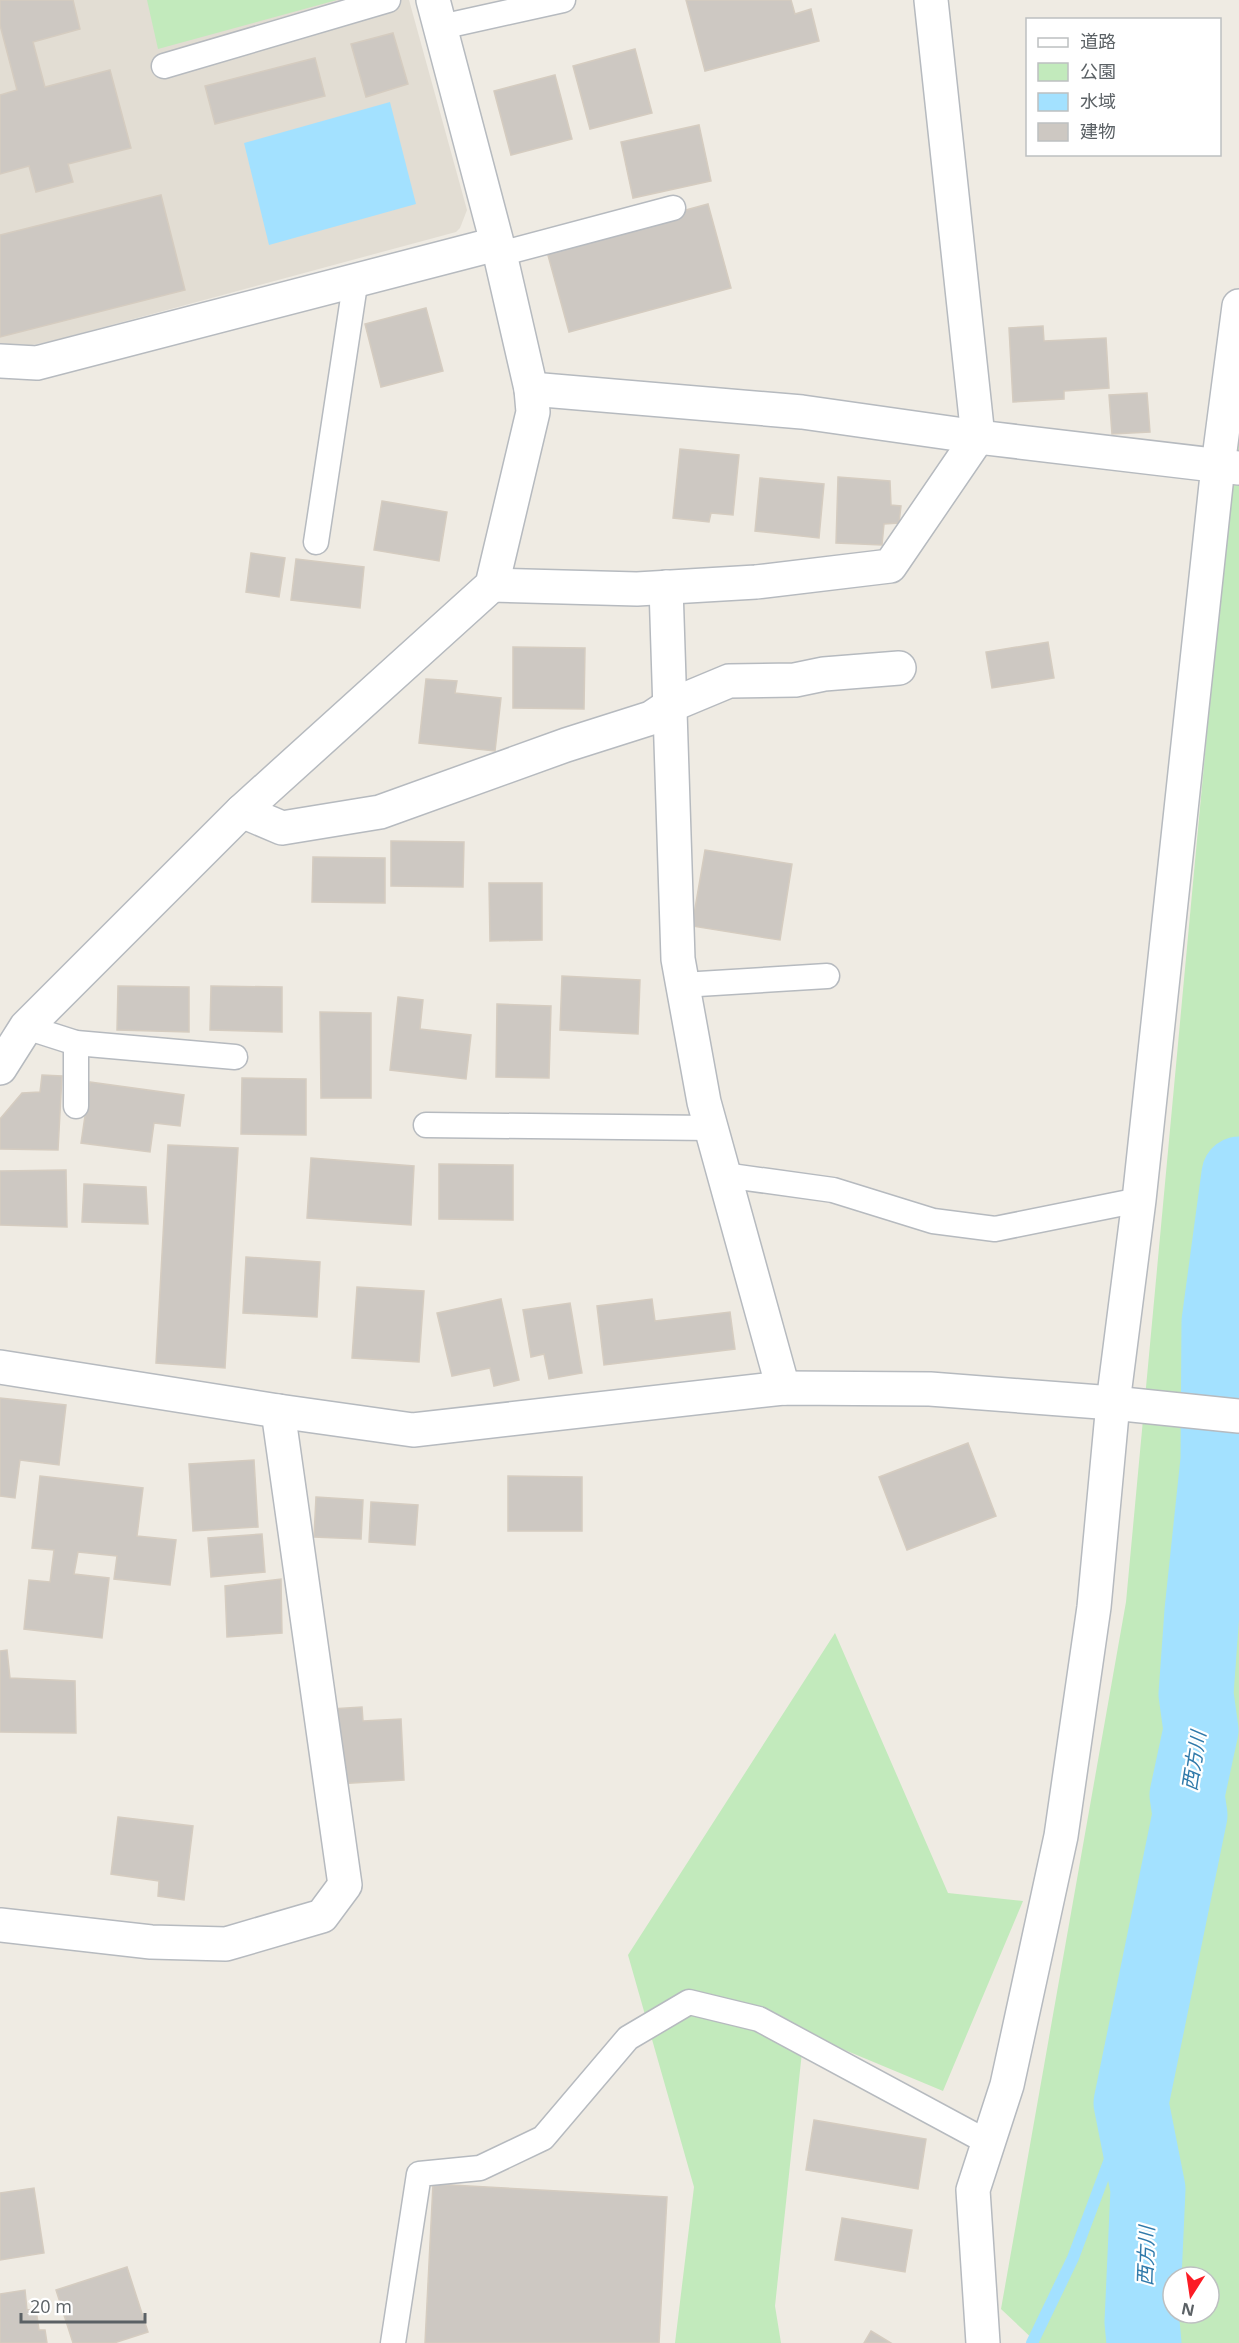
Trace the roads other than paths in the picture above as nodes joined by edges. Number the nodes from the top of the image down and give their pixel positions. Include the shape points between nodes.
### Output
1 (388, 0) edge
2 (563, 0) edge
3 (931, 0) edge
4 (437, 14) edge
5 (164, 66) dead end
6 (673, 208) dead end
7 (498, 249) junction
8 (356, 278) junction
9 (1239, 306) edge
10 (0, 361) edge
11 (531, 389) junction
12 (978, 436) junction
13 (1230, 467) edge
14 (316, 542) dead end
15 (492, 585) junction
16 (666, 587) junction
17 (899, 668) dead end
18 (669, 706) junction
19 (242, 811) junction
20 (827, 976) dead end
21 (682, 985) junction
22 (26, 1027) junction
23 (76, 1043) junction
24 (235, 1057) dead end
25 (0, 1068) edge
26 (76, 1106) dead end
27 (426, 1125) dead end
28 (711, 1128) junction
29 (724, 1175) junction
30 (1140, 1200) junction
31 (0, 1367) edge
32 (783, 1388) junction
33 (1116, 1403) junction
34 (278, 1411) junction
35 (1239, 1416) edge
36 (0, 1925) edge
37 (988, 2143) junction
38 (982, 2342) edge
39 (393, 2343) edge

1 - 5 lane
2 - 4 lane
3 - 12 street
4 - 7 street
6 - 7 lane
7 - 8 street
7 - 11 street
8 - 10 street via 37,363
8 - 14 lane
9 - 13 street
11 - 12 street via 802,412
11 - 15 street via 533,412
12 - 13 street
12 - 16 street via 890,566 756,582
13 - 30 street
15 - 16 street
15 - 19 street
16 - 18 street
17 - 18 street via 795,680 729,681
18 - 19 street via 651,718 380,812 282,828
18 - 21 street
19 - 22 street
20 - 21 lane
21 - 28 street
22 - 23 lane
22 - 25 street
23 - 24 lane
23 - 26 lane
27 - 28 lane
28 - 29 street
29 - 30 lane via 833,1190 933,1221 996,1229
29 - 32 street
30 - 33 street
31 - 34 street
32 - 33 street via 930,1389
32 - 34 street via 413,1430
33 - 35 street
33 - 37 street via 1094,1607 1061,1836 1007,2085
34 - 36 street via 345,1885 322,1916 226,1944 152,1942
37 - 38 street via 973,2190
37 - 39 lane via 759,2019 689,2002 628,2038 543,2138 480,2168 419,2174

